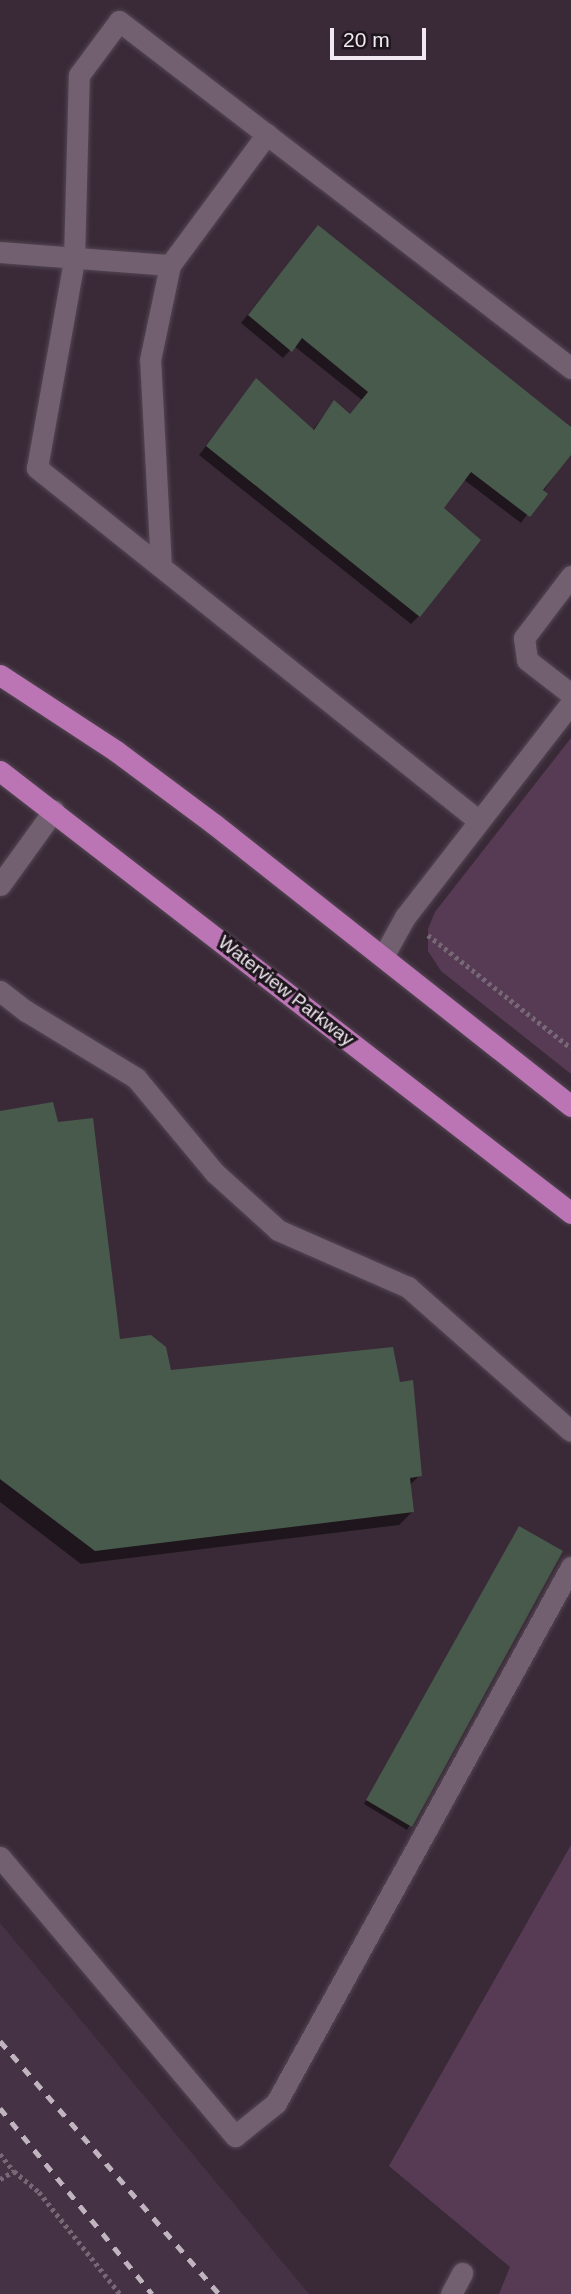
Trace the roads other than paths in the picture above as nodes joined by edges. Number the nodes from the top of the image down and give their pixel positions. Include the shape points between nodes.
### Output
1 (267, 134) junction
2 (0, 252) edge
3 (74, 260) junction
4 (170, 265) junction
5 (571, 368) edge
6 (161, 567) junction
7 (571, 576) edge
8 (0, 675) edge
9 (571, 694) edge
10 (571, 703) edge
11 (0, 771) edge
12 (54, 810) junction
13 (479, 821) junction
14 (0, 885) edge
15 (384, 956) junction
16 (0, 991) edge
17 (571, 1106) edge
18 (571, 1213) edge
19 (571, 1430) edge
20 (571, 1567) edge
21 (0, 1857) edge
22 (462, 2273) dead end
23 (451, 2294) edge

1 - 3 street via 119,21 79,75
1 - 4 street
1 - 5 street
2 - 3 street
3 - 4 street
3 - 6 street via 37,468
4 - 6 street via 150,360
6 - 13 street
7 - 9 street via 524,638 527,660
8 - 15 main road via 116,751
10 - 13 street
11 - 12 main road, Waterview Parkway
12 - 14 street
12 - 18 main road, Waterview Parkway
13 - 15 street via 405,917
15 - 17 main road
16 - 19 street via 136,1078 215,1173 278,1230 408,1287
20 - 21 street via 276,2103 235,2136
22 - 23 street

